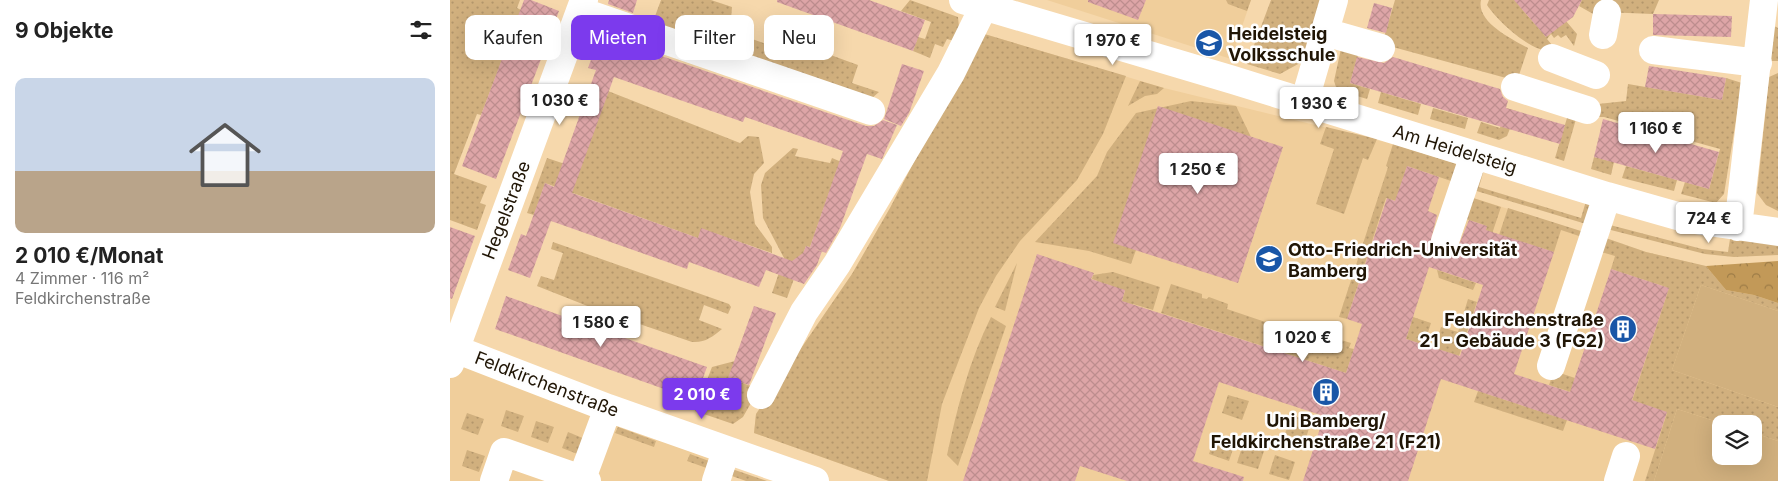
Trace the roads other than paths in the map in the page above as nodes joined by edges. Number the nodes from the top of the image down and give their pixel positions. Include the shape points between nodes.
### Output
1 (1334, 0) edge
2 (1764, 0) edge
3 (974, 3) edge
4 (582, 6) edge
5 (1325, 32) junction
6 (1380, 48) dead end
7 (1653, 50) dead end
8 (1552, 58) dead end
9 (1758, 63) junction
10 (1596, 75) dead end
11 (1515, 87) dead end
12 (1304, 103) junction
13 (1587, 110) dead end
14 (871, 111) dead end
15 (1474, 155) junction
16 (1607, 196) junction
17 (1738, 228) junction
18 (1778, 232) edge
19 (1445, 241) dead end
20 (451, 353) edge
21 (1551, 366) dead end
22 (761, 395) dead end
23 (608, 408) junction
24 (726, 451) junction
25 (583, 480) edge
26 (494, 481) edge
27 (716, 481) edge
28 (814, 481) edge

1 - 5 street
2 - 9 street
3 - 12 street, Am Heidelsteig
3 - 22 street via 951,73 837,264 804,312
4 - 14 street
4 - 20 street, Hegelstraße
5 - 6 street
5 - 12 street
7 - 9 street
8 - 10 street
9 - 17 street
11 - 13 street
12 - 15 street, Am Heidelsteig
15 - 16 street, Am Heidelsteig
15 - 19 street
16 - 17 street, Am Heidelsteig
16 - 21 street
17 - 18 street, Am Heidelsteig
20 - 23 street, Feldkirchenstraße
23 - 24 street, Feldkirchenstraße
23 - 25 street
24 - 27 street
24 - 28 street, Feldkirchenstraße
25 - 26 street via 504,452

